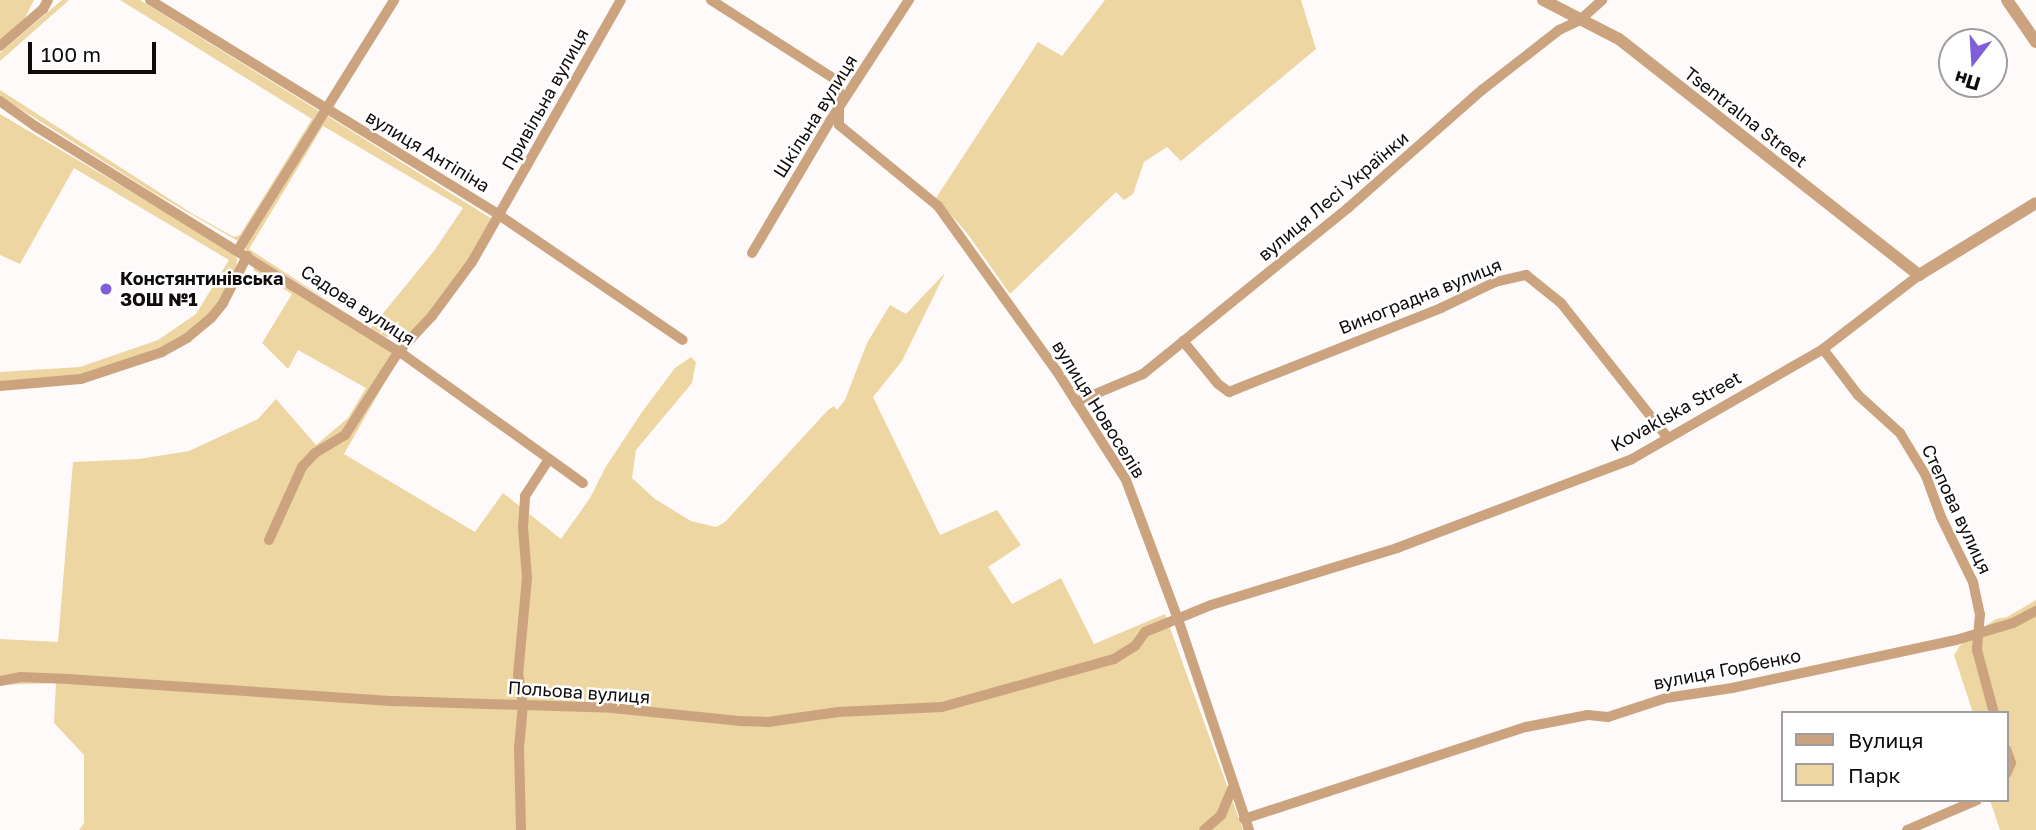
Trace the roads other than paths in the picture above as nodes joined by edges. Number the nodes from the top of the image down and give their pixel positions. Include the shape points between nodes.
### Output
1 (48, 0) edge
2 (150, 0) edge
3 (394, 0) edge
4 (621, 0) edge
5 (711, 0) edge
6 (909, 0) edge
7 (1543, 0) edge
8 (1602, 0) edge
9 (2013, 3) edge
10 (1580, 20) junction
11 (2036, 42) edge
12 (0, 47) edge
13 (0, 101) edge
14 (841, 103) junction
15 (326, 109) junction
16 (2036, 203) edge
17 (499, 215) junction
18 (243, 253) junction
19 (752, 253) dead end
20 (1919, 275) junction
21 (683, 340) dead end
22 (1183, 341) junction
23 (1823, 349) junction
24 (399, 351) junction
25 (0, 386) edge
26 (0, 396) edge
27 (1076, 402) junction
28 (1668, 438) junction
29 (549, 459) junction
30 (583, 483) dead end
31 (269, 540) dead end
32 (2036, 611) edge
33 (1178, 619) junction
34 (1978, 632) junction
35 (0, 681) edge
36 (523, 705) junction
37 (1993, 711) edge
38 (1233, 787) junction
39 (1972, 802) edge
40 (1244, 819) junction
41 (521, 830) edge
42 (1204, 830) edge
43 (1249, 830) edge
44 (1907, 830) edge

1 - 12 street
2 - 15 street, вулиця Антіпіна
3 - 15 street
4 - 17 street, Привільна вулиця
5 - 14 street via 839,82
6 - 14 street, Шкільна вулиця
7 - 10 street, Tsentralna Street
8 - 10 street, вулиця Лесі Українки
9 - 11 street
10 - 20 street, Tsentralna Street via 1619,40
10 - 22 street, вулиця Лесі Українки via 1559,30 1482,90 1397,167
13 - 18 street, Садова вулиця
14 - 19 street, Шкільна вулиця
14 - 27 street, вулиця Новоселів via 839,125 918,188 961,234
15 - 17 street, вулиця Антіпіна
15 - 18 street
16 - 20 street, Kovaklska Street
17 - 21 street, вулиця Антіпіна
17 - 24 street, Привільна вулиця via 472,262
18 - 24 street, Садова вулиця
18 - 25 street via 234,284 211,318 162,352 81,379
20 - 23 street, Kovaklska Street
22 - 27 street, вулиця Лесі Українки via 1143,374
22 - 28 street, Виноградна вулиця via 1229,392 1495,282 1526,275 1561,303
23 - 28 street, Kovaklska Street
23 - 34 street, Степова вулиця via 1858,395 1900,433 1926,476 1973,582 1980,614
24 - 29 street, Садова вулиця
24 - 31 street, Привільна вулиця via 345,435 302,467
25 - 26 street
27 - 33 street, вулиця Новоселів via 1126,480
28 - 33 street, Kovaklska Street via 1632,459 1397,548
29 - 30 street, Садова вулиця
29 - 36 street via 525,496 527,579 518,675
32 - 34 street, вулиця Горбенко
33 - 36 street, Польова вулиця via 1145,632 1135,646 1114,659 942,707 838,712 768,722
33 - 38 street, вулиця Новоселів
34 - 37 street, Степова вулиця via 1977,650
34 - 40 street, вулиця Горбенко via 1732,688 1666,698 1608,717 1588,715 1526,727
35 - 36 street, Польова вулиця via 68,679
36 - 41 street
38 - 40 street, вулиця Новоселів
38 - 42 street via 1222,815
39 - 44 street
40 - 43 street, вулиця Новоселів

